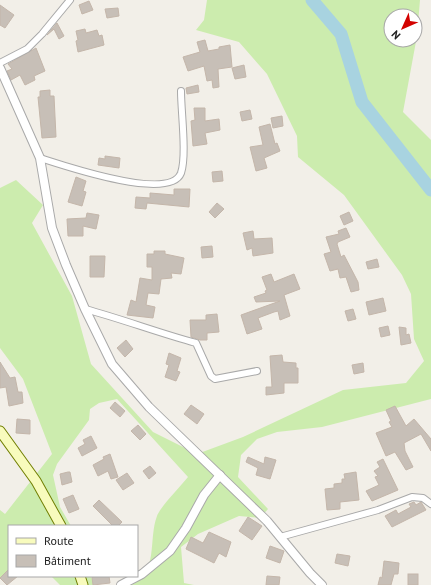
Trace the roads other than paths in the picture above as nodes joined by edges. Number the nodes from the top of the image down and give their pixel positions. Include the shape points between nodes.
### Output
1 (70, 0) edge
2 (0, 63) edge
3 (0, 68) edge
4 (181, 91) dead end
5 (40, 158) junction
6 (85, 309) junction
7 (257, 371) dead end
8 (0, 431) edge
9 (220, 475) junction
10 (431, 504) edge
11 (60, 525) edge
12 (280, 537) junction
13 (138, 576) edge
14 (136, 577) edge
15 (121, 585) edge
16 (322, 585) edge

1 - 2 street via 27,49
3 - 5 street
4 - 5 street via 184,154 181,172 171,183 150,184 109,178
5 - 6 street via 52,228
6 - 7 street via 176,339 196,343 211,376 215,379
6 - 9 street via 104,351 123,378 149,407
8 - 11 main road via 36,481
9 - 12 street
9 - 13 street via 204,495 186,528 170,550
10 - 12 street via 423,498 412,497 378,510
12 - 16 street
14 - 15 street

